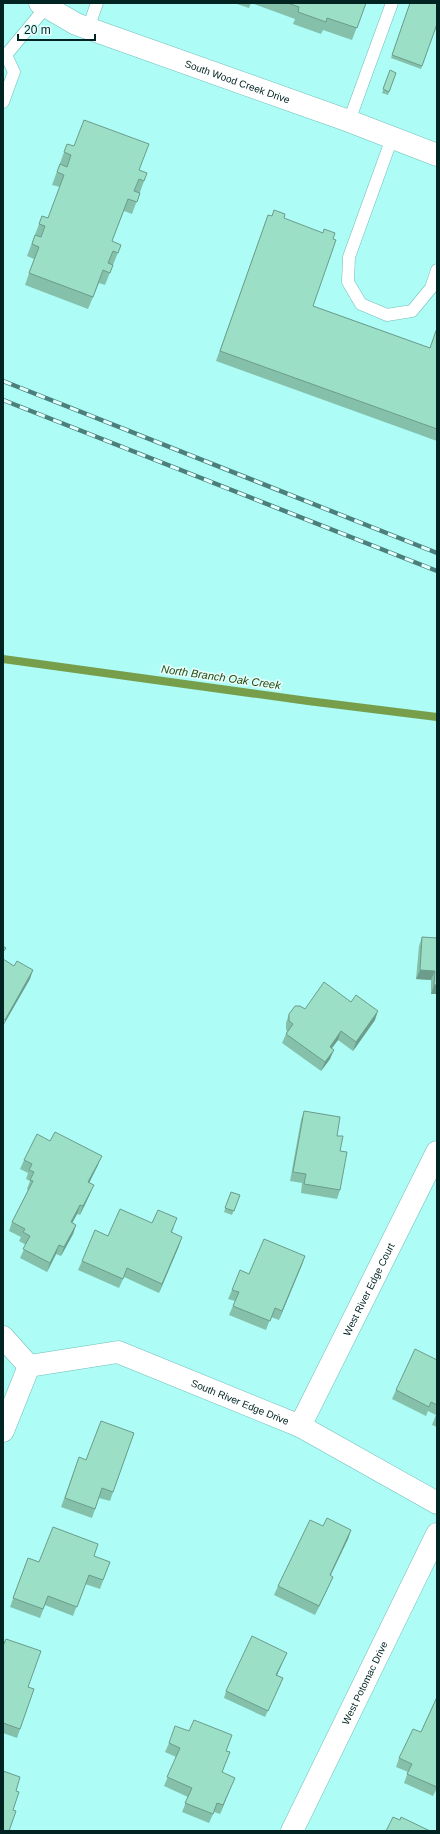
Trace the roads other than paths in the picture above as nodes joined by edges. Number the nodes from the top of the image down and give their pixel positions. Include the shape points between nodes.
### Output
1 (97, 3) edge
2 (392, 3) edge
3 (43, 5) edge
4 (88, 29) junction
5 (4, 55) edge
6 (3, 102) edge
7 (349, 121) junction
8 (392, 138) junction
9 (437, 155) edge
10 (437, 270) edge
11 (437, 1152) edge
12 (3, 1337) edge
13 (29, 1366) junction
14 (300, 1426) junction
15 (3, 1431) edge
16 (437, 1503) edge
17 (437, 1534) edge
18 (292, 1831) edge

1 - 4 lane
2 - 7 lane
3 - 4 street, South Wood Creek Drive
3 - 5 lane
4 - 7 street, South Wood Creek Drive
5 - 6 lane via 14,72
7 - 8 street, South Wood Creek Drive
8 - 9 street, South Wood Creek Drive
8 - 10 lane via 349,257 348,282 361,304 387,315 412,311 431,288
11 - 14 street, West River Edge Court
12 - 13 street
13 - 14 street, South River Edge Drive via 118,1352
13 - 15 street
14 - 16 street, South River Edge Drive
17 - 18 street, West Potomac Drive

